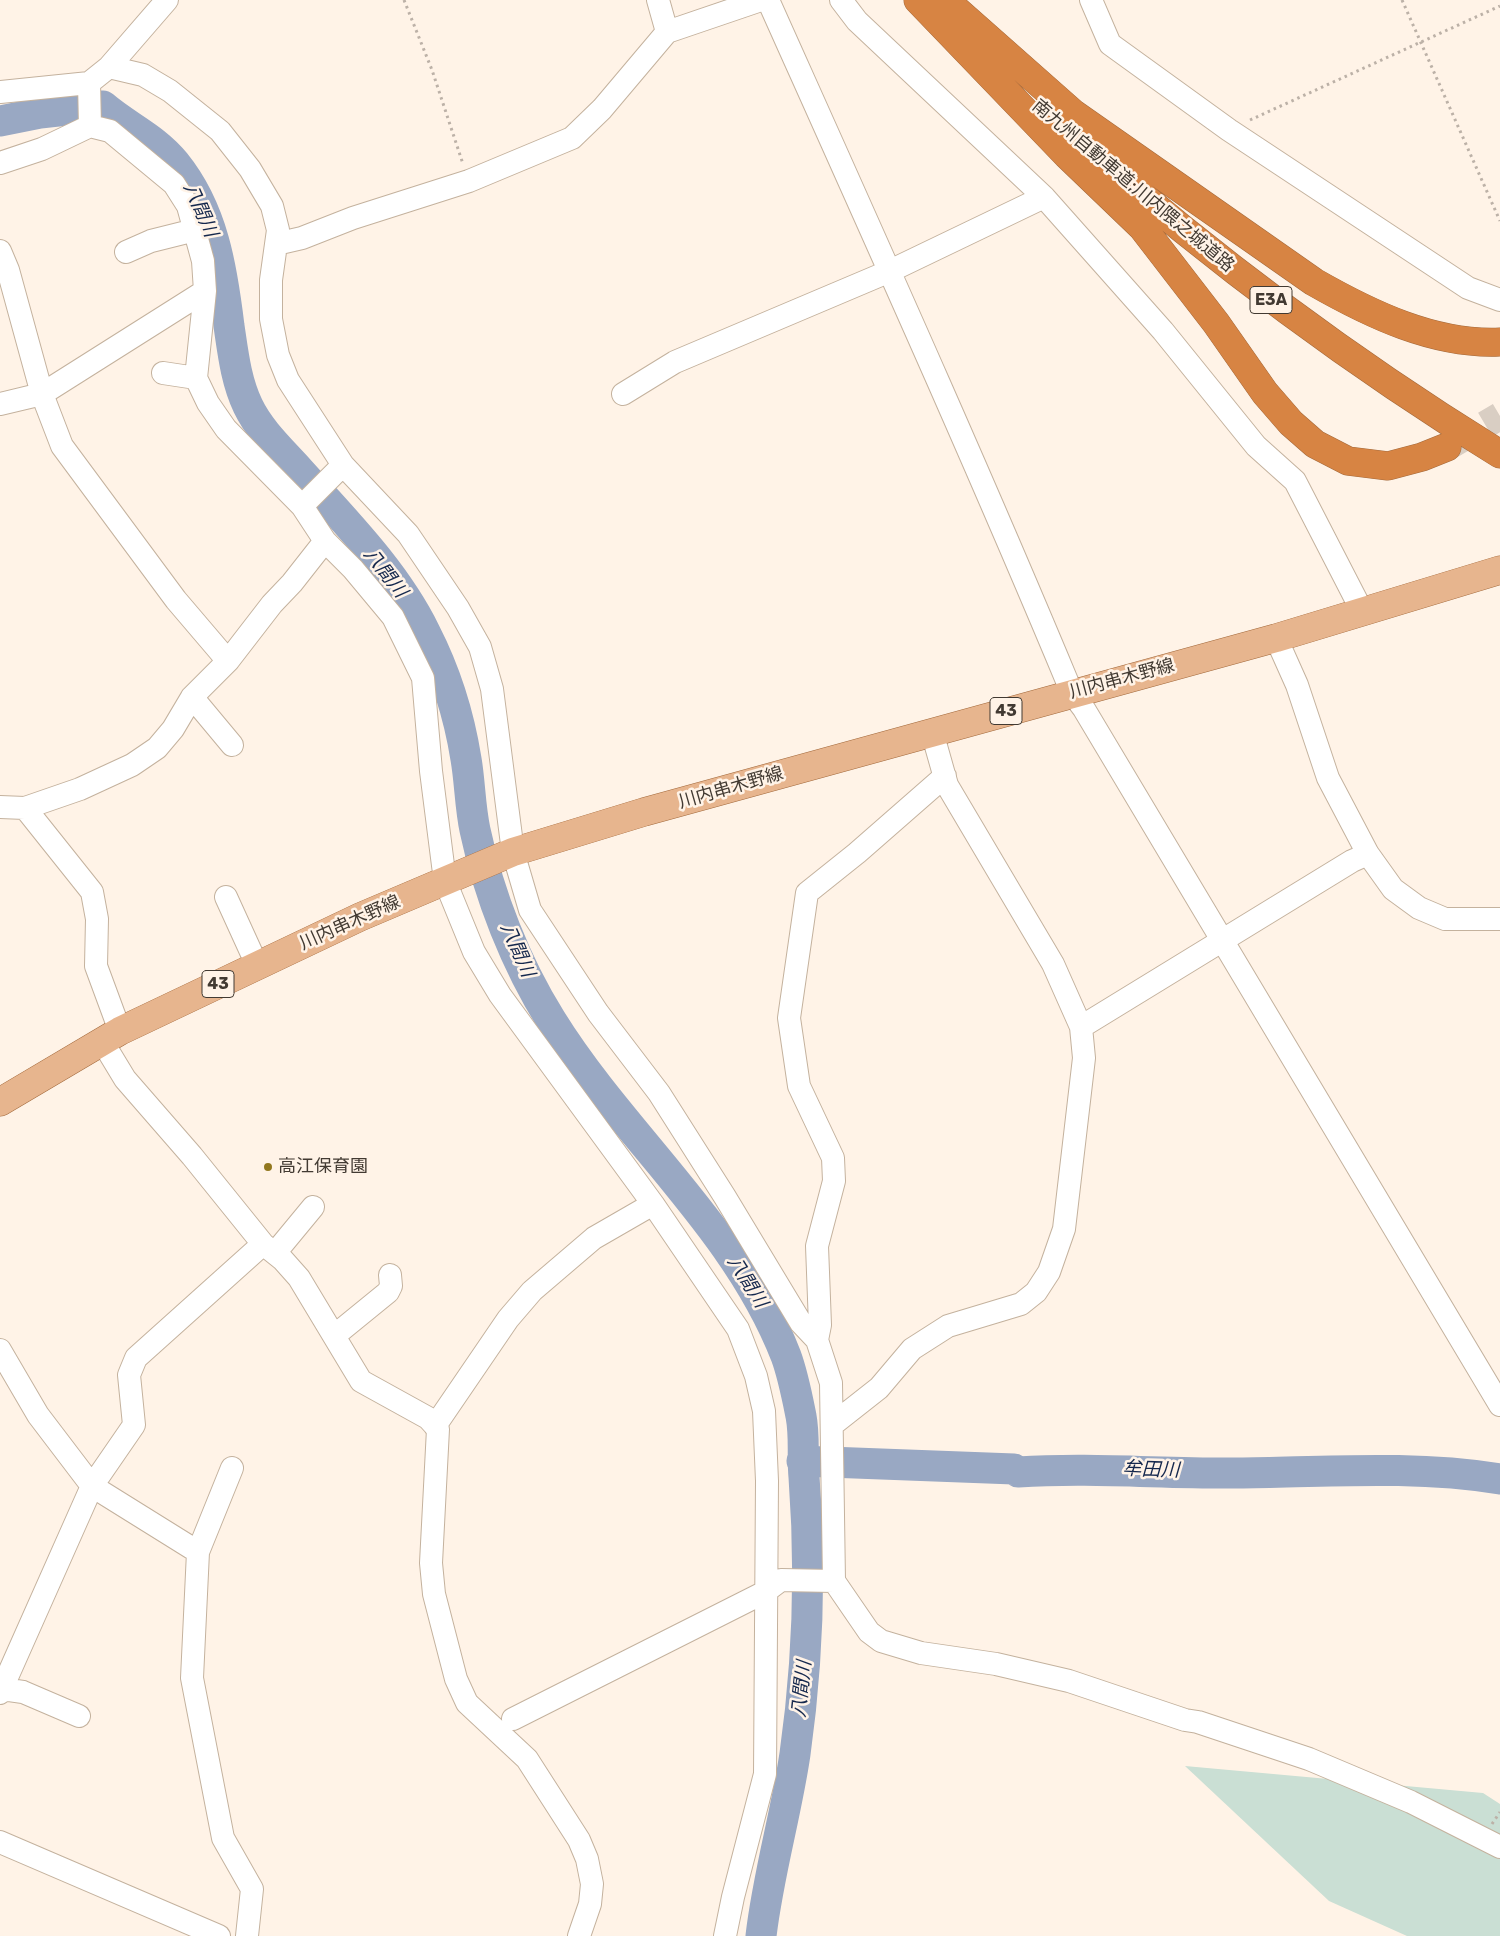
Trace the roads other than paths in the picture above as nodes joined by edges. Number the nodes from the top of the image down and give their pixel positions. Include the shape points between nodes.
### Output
1 (167, 0) edge
2 (658, 0) edge
3 (761, 0) edge
4 (768, 0) edge
5 (841, 0) edge
6 (918, 0) edge
7 (932, 0) edge
8 (945, 0) edge
9 (1091, 0) edge
10 (667, 32) junction
11 (109, 67) junction
12 (90, 89) junction
13 (0, 92) edge
14 (90, 122) junction
15 (0, 163) edge
16 (1044, 197) junction
17 (195, 230) junction
18 (276, 244) junction
19 (0, 251) edge
20 (126, 252) dead end
21 (890, 271) junction
22 (205, 291) junction
23 (1500, 300) edge
24 (1500, 342) edge
25 (163, 373) dead end
26 (196, 378) junction
27 (42, 394) junction
28 (623, 394) dead end
29 (0, 404) edge
30 (1447, 447) tunnel mouth
31 (1500, 454) edge
32 (343, 465) junction
33 (302, 506) junction
34 (325, 541) junction
35 (1500, 570) edge
36 (1362, 611) junction
37 (1276, 638) junction
38 (228, 660) junction
39 (1072, 693) junction
40 (192, 697) junction
41 (932, 732) junction
42 (232, 746) dead end
43 (944, 776) junction
44 (0, 807) edge
45 (25, 808) junction
46 (512, 852) junction
47 (1368, 854) junction
48 (445, 881) junction
49 (226, 896) dead end
50 (1500, 919) edge
51 (1222, 942) junction
52 (256, 965) junction
53 (1081, 1027) junction
54 (111, 1036) junction
55 (0, 1102) edge
56 (653, 1204) junction
57 (313, 1207) dead end
58 (269, 1249) junction
59 (390, 1275) dead end
60 (334, 1336) junction
61 (817, 1340) junction
62 (0, 1350) edge
63 (1500, 1405) edge
64 (832, 1425) junction
65 (435, 1426) junction
66 (232, 1468) dead end
67 (92, 1486) junction
68 (198, 1552) junction
69 (829, 1581) junction
70 (773, 1586) junction
71 (1, 1691) edge
72 (80, 1716) dead end
73 (513, 1719) dead end
74 (0, 1842) edge
75 (1500, 1847) edge
76 (219, 1936) edge
77 (247, 1936) edge
78 (579, 1936) edge
79 (725, 1936) edge

1 - 11 street
2 - 10 street
3 - 10 street
4 - 21 street
5 - 16 street via 856,21
6 - 30 highway via 1142,227 1265,393 1314,444 1348,461 1388,466
7 - 31 highway, 南九州自動車道;川内隈之城道路 / E3A via 996,67 1059,125 1230,269 1364,367
8 - 24 highway via 1074,114 1314,282 1395,322 1444,337
9 - 23 street via 1110,44 1229,130 1468,288
10 - 18 street via 602,109 572,138 469,181
11 - 12 street
11 - 18 street via 143,75 220,131 250,169 272,206 278,230
12 - 13 street
12 - 14 street
14 - 15 street via 42,149
14 - 17 street via 110,131 174,184 188,206
16 - 21 street
16 - 36 street via 1163,331 1256,446 1295,481
17 - 20 street via 151,241
17 - 22 street via 203,261
18 - 32 street via 270,319 278,355 288,380
19 - 27 street
21 - 28 street via 675,362
21 - 39 street
22 - 26 street
22 - 27 street
25 - 26 street
26 - 33 street via 226,429
27 - 29 street
27 - 38 street via 62,446 176,600
32 - 33 street
32 - 46 street via 408,534 480,647 492,689
33 - 34 street
34 - 38 street
34 - 48 street via 393,617 423,678
35 - 36 main road, 川内串木野線 / 43
36 - 37 main road, 川内串木野線 / 43
37 - 39 main road, 川内串木野線 / 43
37 - 47 street via 1297,685 1328,778
38 - 40 street
39 - 41 main road, 川内串木野線 / 43
39 - 51 street
40 - 42 street
40 - 45 street via 157,748 132,765 80,789
41 - 43 street
41 - 46 main road, 川内串木野線 / 43
43 - 53 street via 1053,964
43 - 61 street via 858,853 807,893 789,1018 799,1086 833,1158 834,1181 817,1246 820,1325
44 - 45 street
45 - 54 street via 92,892 97,919 96,966
46 - 48 main road, 川内串木野線 / 43
46 - 61 street via 530,910 598,1013 659,1094 802,1323
47 - 50 street via 1393,889 1419,908 1445,920
47 - 51 street
48 - 52 main road, 川内串木野線 / 43
48 - 56 street via 474,952 500,995
49 - 52 street
51 - 53 street
51 - 63 street
52 - 54 main road, 川内串木野線 / 43
53 - 64 street via 1084,1058 1079,1120 1064,1229 1049,1272 1036,1292 1021,1304 948,1326 912,1349 879,1388
54 - 55 main road, 川内串木野線 / 43
54 - 58 street via 125,1079
56 - 65 street via 594,1238 532,1291 508,1319
56 - 70 street via 738,1329 756,1376 764,1410
57 - 58 street
58 - 60 street via 299,1278
58 - 67 street via 136,1358 128,1375 134,1425
59 - 60 street via 388,1292
60 - 65 street via 361,1381 428,1418
61 - 64 street via 831,1383
62 - 67 street via 38,1415
64 - 69 street
65 - 78 street via 438,1429 431,1563 434,1594 456,1679 467,1703 527,1759 579,1840 592,1884 590,1904
66 - 68 street
67 - 68 street
67 - 71 street
68 - 77 street via 192,1678 223,1838 252,1889
69 - 70 street
69 - 75 street via 869,1632 881,1641 921,1653 996,1664 1069,1681 1207,1725 1309,1759 1411,1802
70 - 73 street
70 - 79 street via 765,1774
71 - 72 street via 23,1692
74 - 76 street

